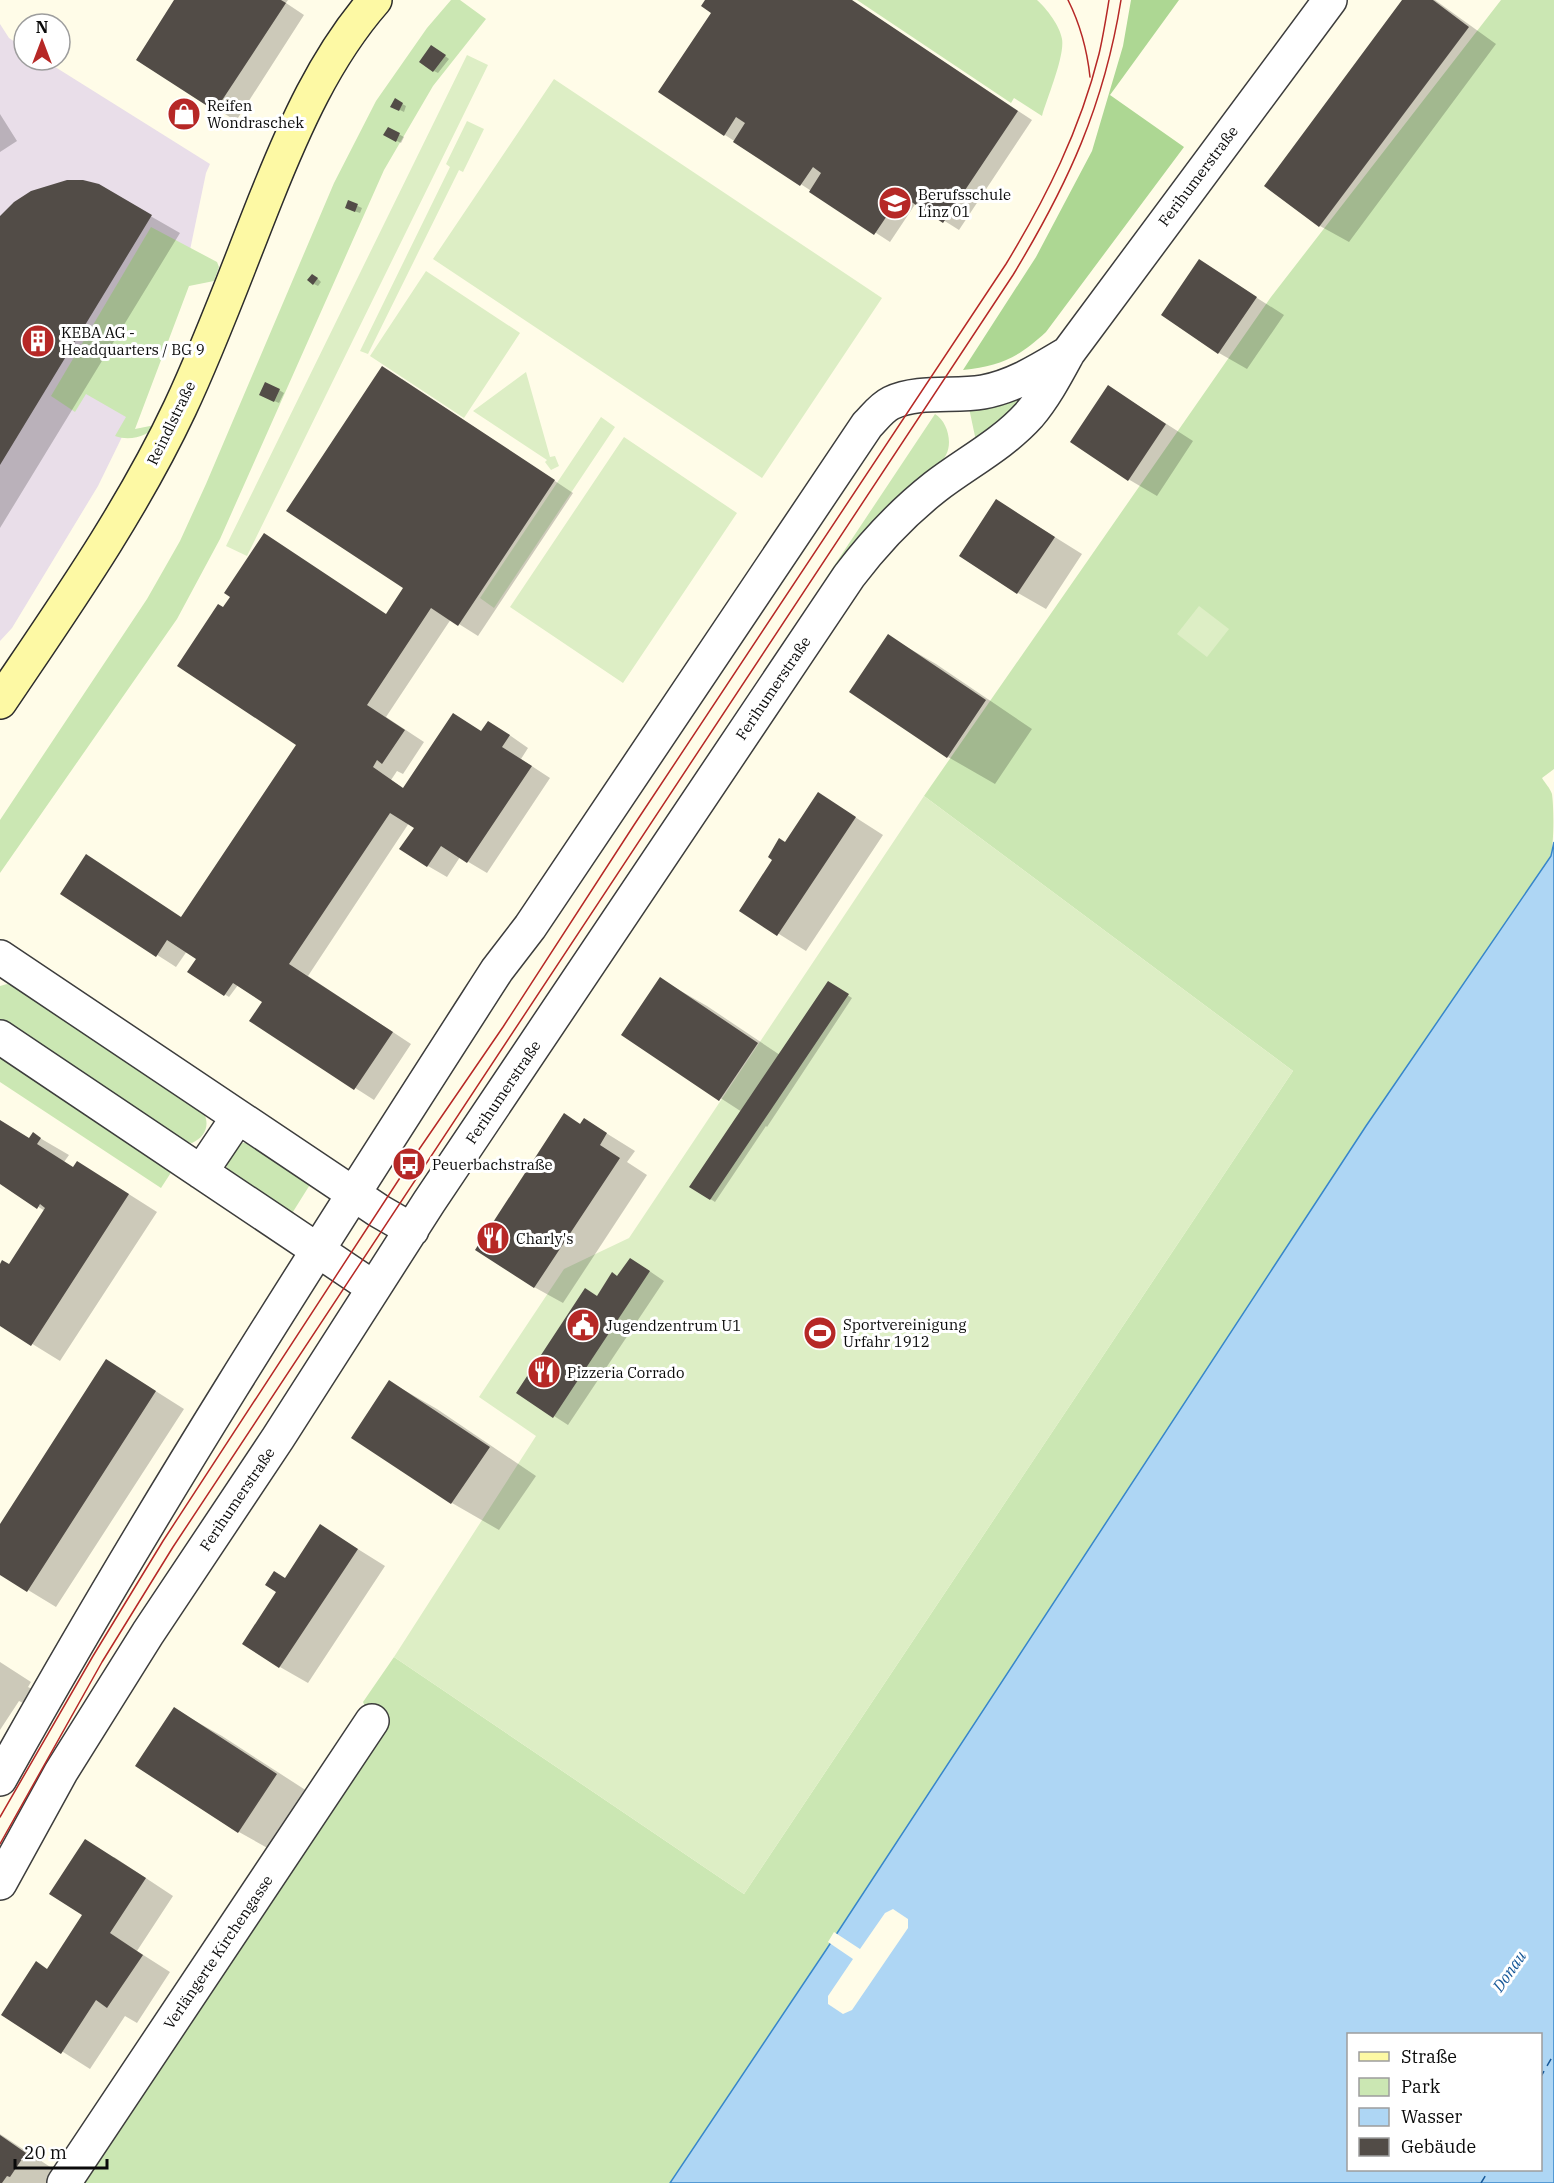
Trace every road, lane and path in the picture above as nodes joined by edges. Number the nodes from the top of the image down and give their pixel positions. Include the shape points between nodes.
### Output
1 (375, 0) edge
2 (1330, 0) edge
3 (1068, 353) junction
4 (0, 702) edge
5 (0, 957) edge
6 (0, 1037) edge
7 (238, 1117) junction
8 (201, 1172) junction
9 (354, 1194) junction
10 (412, 1230) junction
11 (317, 1250) junction
12 (374, 1288) junction
13 (372, 1721) dead end
14 (0, 1779) edge
15 (0, 1883) edge
16 (64, 2183) edge

1 - 4 street, Reindlstraße via 336,54 287,146 180,408 142,481
2 - 3 street, Ferihumerstraße
3 - 9 street, Ferihumerstraße via 1025,378 993,389 892,403 867,425 530,927 497,970
3 - 10 street, Ferihumerstraße via 1047,392 1027,417 997,444 914,504 849,576
5 - 7 street
6 - 8 street
7 - 8 street
7 - 9 street
8 - 11 street
9 - 10 street
9 - 11 street, Ferihumerstraße
10 - 12 street, Ferihumerstraße
11 - 12 street
11 - 14 street, Ferihumerstraße via 77,1642
12 - 15 street, Ferihumerstraße via 105,1701
13 - 16 street, Verlängerte Kirchengasse

